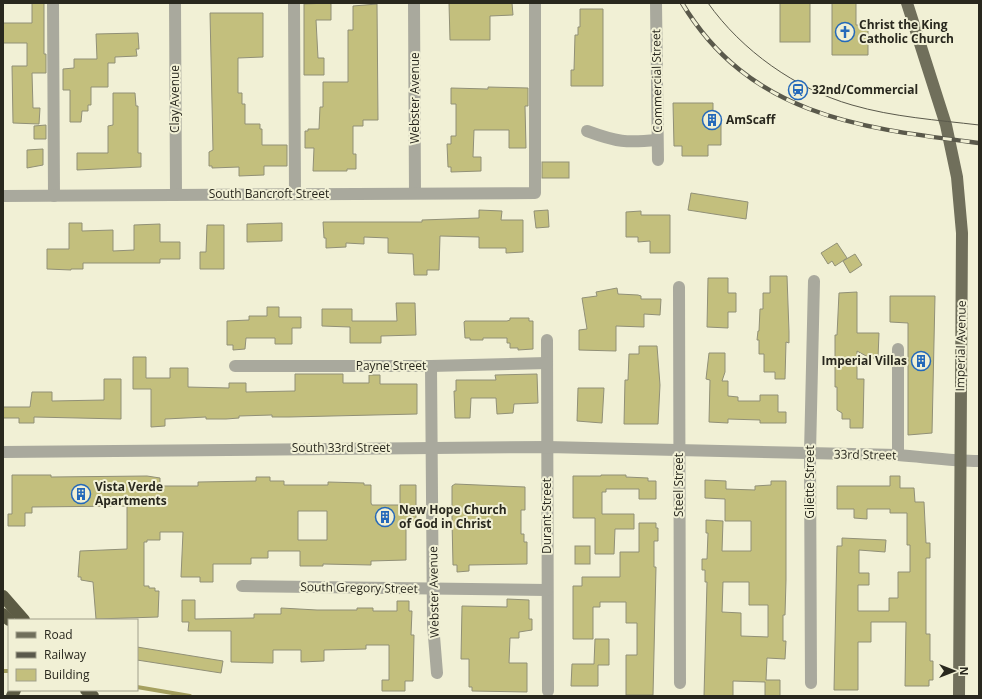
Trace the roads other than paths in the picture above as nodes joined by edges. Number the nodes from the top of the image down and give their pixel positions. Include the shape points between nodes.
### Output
1 (53, 3) edge
2 (175, 3) edge
3 (294, 3) edge
4 (414, 3) edge
5 (535, 3) edge
6 (656, 3) edge
7 (907, 3) edge
8 (588, 131) dead end
9 (657, 140) junction
10 (658, 160) dead end
11 (415, 193) junction
12 (296, 194) junction
13 (176, 195) junction
14 (3, 196) edge
15 (54, 196) junction
16 (814, 281) dead end
17 (679, 288) dead end
18 (547, 340) dead end
19 (898, 349) dead end
20 (547, 363) junction
21 (235, 366) dead end
22 (431, 366) junction
23 (433, 447) junction
24 (547, 447) junction
25 (679, 451) junction
26 (3, 452) edge
27 (810, 453) junction
28 (898, 455) junction
29 (959, 461) junction
30 (979, 461) edge
31 (242, 586) dead end
32 (433, 590) junction
33 (547, 590) junction
34 (3, 596) edge
35 (23, 619) edge
36 (437, 674) dead end
37 (680, 683) dead end
38 (811, 683) dead end
39 (548, 691) dead end
40 (958, 696) edge

1 - 15 street
2 - 13 street, Clay Avenue
3 - 12 street
4 - 11 street, Webster Avenue
5 - 11 street, South Bancroft Street via 535,193
6 - 9 street, Commercial Street
7 - 29 main road, Imperial Avenue via 946,125 957,177 962,233
8 - 9 street via 611,140
9 - 10 street, Commercial Street
11 - 12 street, South Bancroft Street
12 - 13 street, South Bancroft Street
13 - 15 street, South Bancroft Street
14 - 15 street, South Bancroft Street
16 - 27 street, Gilette Street
17 - 25 street, Steel Street
18 - 20 street, Durant Street
19 - 28 street
20 - 22 street, Payne Street
20 - 24 street, Durant Street
21 - 22 street, Payne Street
22 - 23 street, Webster Avenue
23 - 24 street, South 33rd Street
23 - 26 street, South 33rd Street
23 - 32 street, Webster Avenue
24 - 25 street, South 33rd Street
24 - 33 street, Durant Street
25 - 27 street, 33rd Street
25 - 37 street, Steel Street
27 - 28 street, 33rd Street
27 - 38 street, Gilette Street
28 - 29 street, 33rd Street
29 - 30 street, 33rd Street
29 - 40 main road, Imperial Avenue
31 - 32 street, South Gregory Street
32 - 33 street, South Gregory Street
32 - 36 street, Webster Avenue
33 - 39 street, Durant Street
34 - 35 highway

